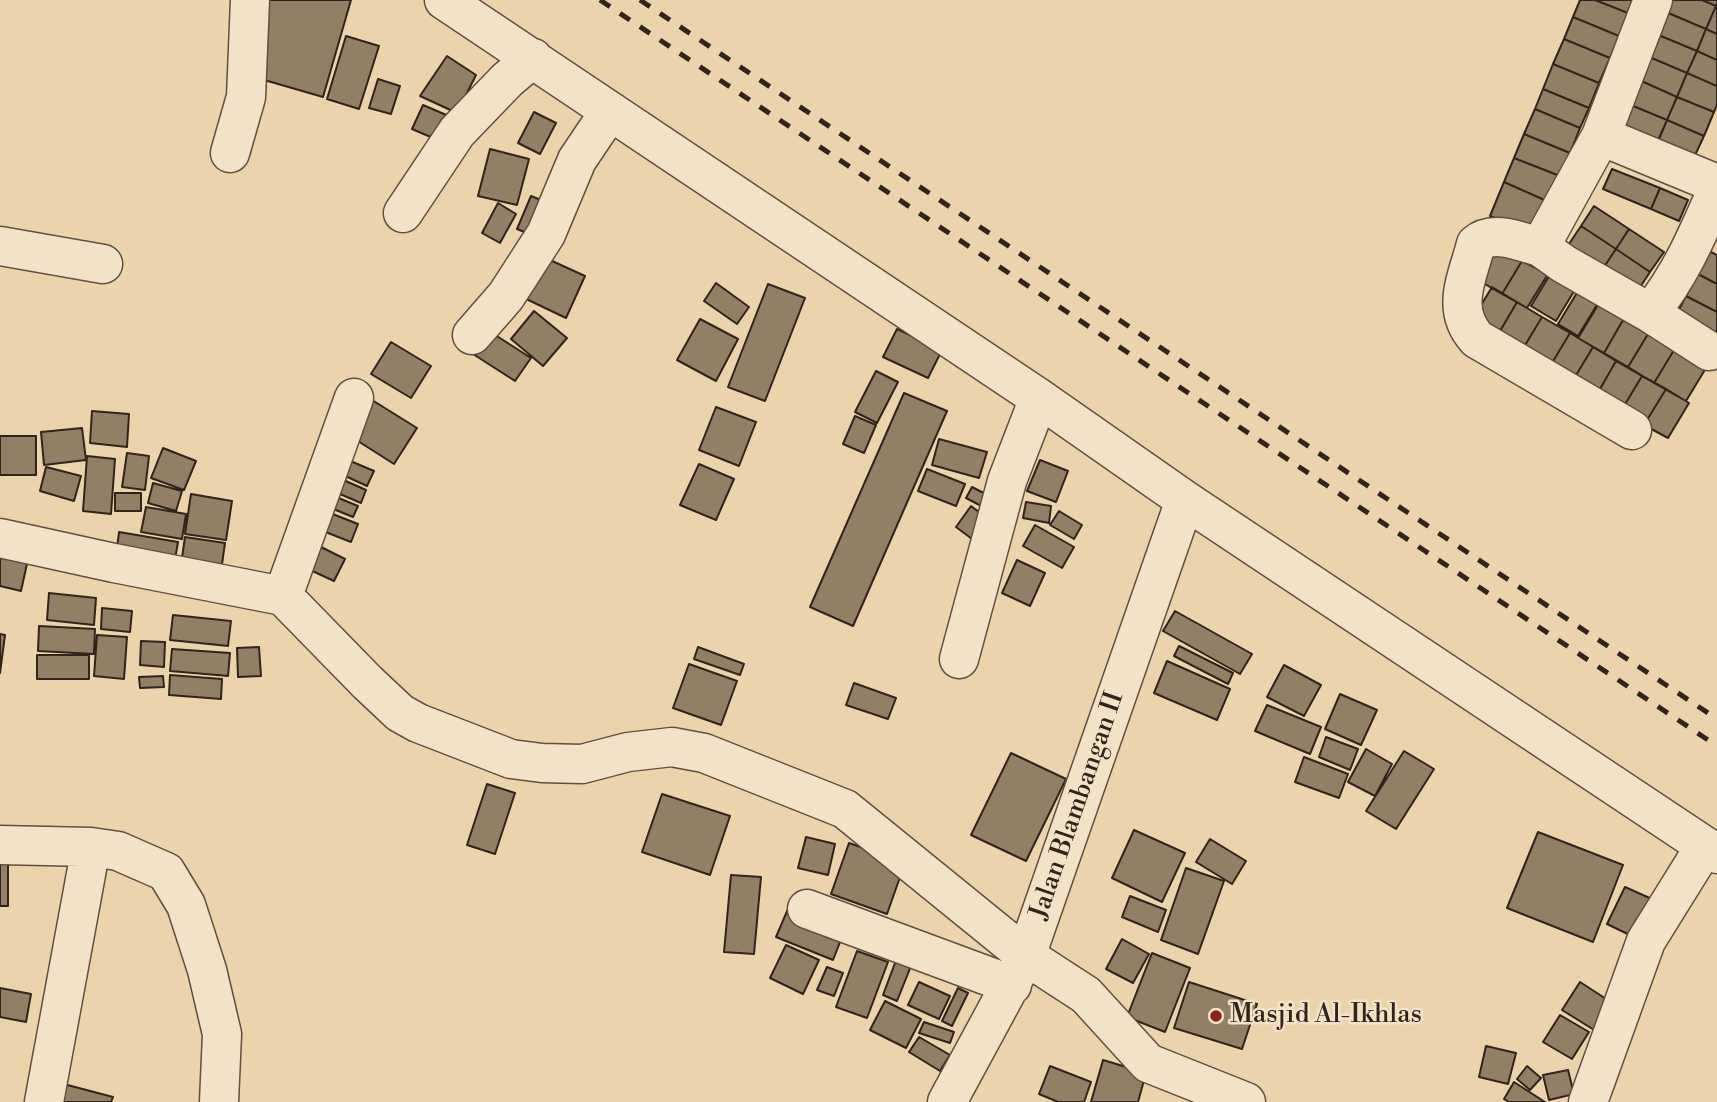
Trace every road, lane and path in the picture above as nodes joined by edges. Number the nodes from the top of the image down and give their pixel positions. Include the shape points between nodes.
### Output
1 (250, 0) edge
2 (444, 0) edge
3 (1653, 0) edge
4 (508, 81) junction
5 (610, 110) junction
6 (1601, 136) junction
7 (230, 153) dead end
8 (1717, 184) edge
9 (1717, 190) edge
10 (403, 213) dead end
11 (0, 246) edge
12 (1552, 256) junction
13 (103, 264) dead end
14 (1650, 313) junction
15 (472, 335) dead end
16 (1709, 351) dead end
17 (354, 398) dead end
18 (1039, 398) junction
19 (1632, 430) dead end
20 (1185, 500) junction
21 (0, 538) edge
22 (283, 596) junction
23 (959, 659) dead end
24 (0, 845) edge
25 (91, 847) junction
26 (1711, 850) edge
27 (807, 909) dead end
28 (1019, 970) junction
29 (44, 1102) edge
30 (219, 1102) edge
31 (947, 1102) edge
32 (1246, 1102) edge
33 (1588, 1102) edge

1 - 7 street via 246,97
2 - 4 street
3 - 6 street
4 - 5 street
4 - 10 street via 457,132
5 - 15 street via 577,160 546,234 506,296
5 - 18 street
6 - 8 street
6 - 12 street
9 - 14 street via 1671,287
11 - 13 street
12 - 14 street
12 - 19 street via 1495,236 1476,244 1461,302 1468,328 1477,339
14 - 16 street
17 - 22 street
18 - 20 street
18 - 23 street via 1007,481
20 - 26 street
20 - 28 street, Jalan Blambangan II
21 - 22 street
22 - 28 street via 400,713 511,759 582,764 672,747 704,752 845,809
24 - 25 street
25 - 29 street
25 - 30 street via 118,851 166,872 186,905 222,1034
26 - 33 street via 1646,941
27 - 28 street
28 - 31 street, Jalan Blambangan II
28 - 32 street via 1086,996 1148,1063

